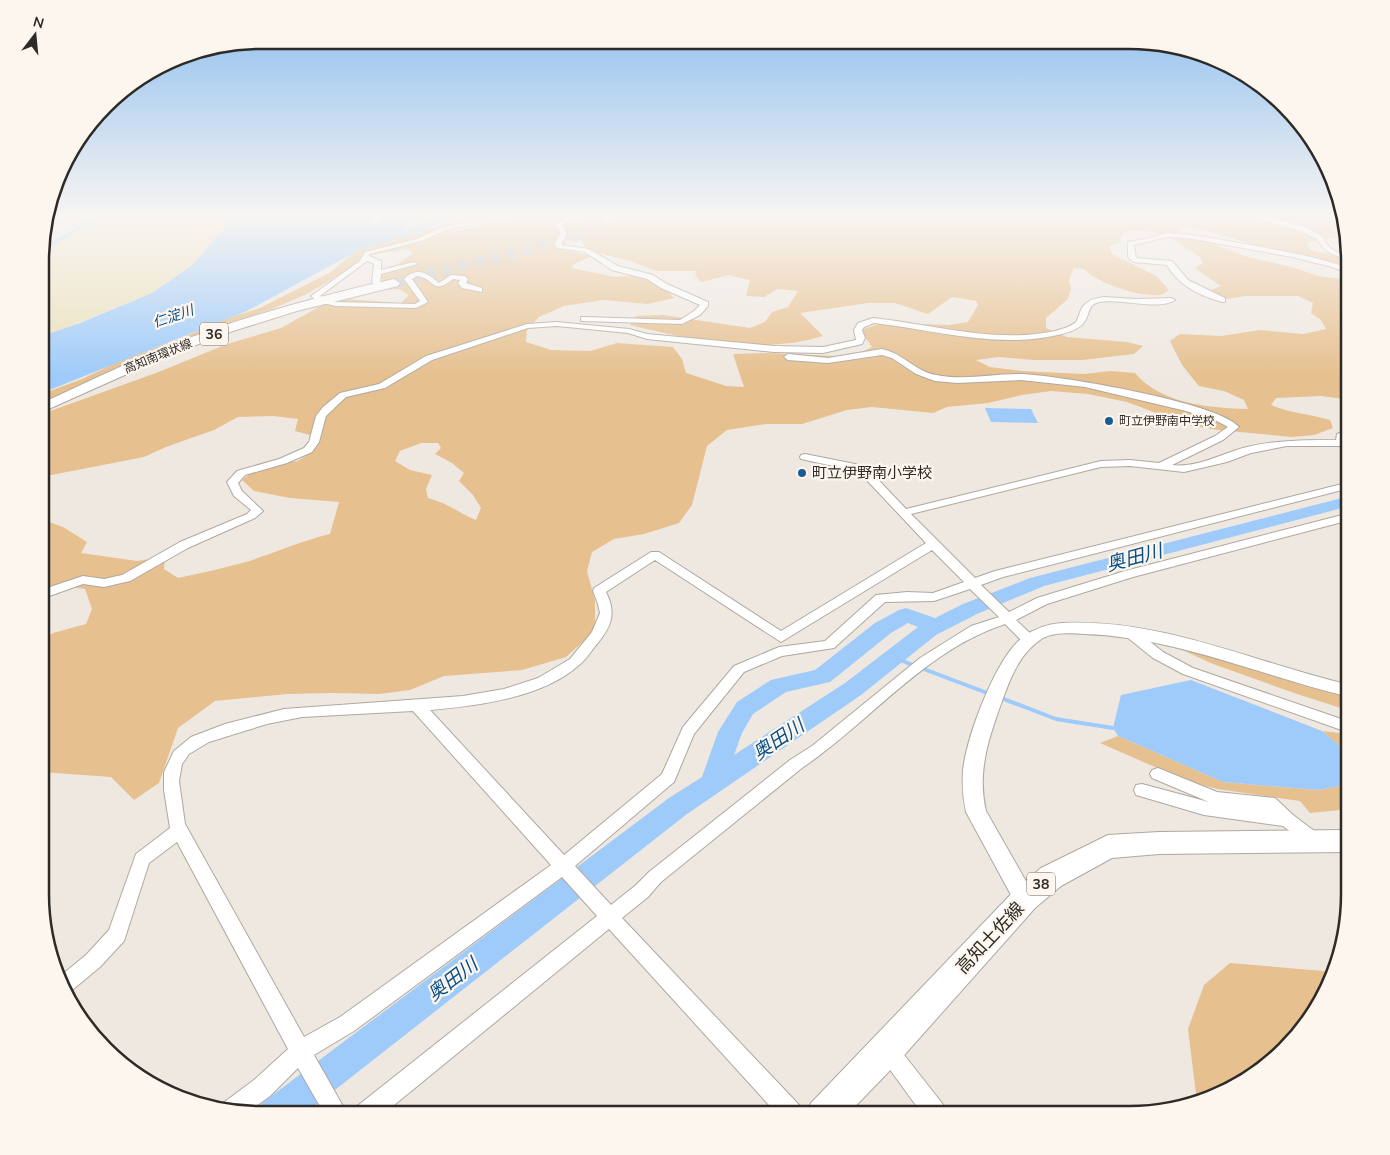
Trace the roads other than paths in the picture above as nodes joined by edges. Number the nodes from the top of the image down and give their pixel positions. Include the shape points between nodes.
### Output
1 (353, 269) edge
2 (377, 269) edge
3 (394, 269) tunnel mouth
4 (618, 269) edge
5 (1172, 269) edge
6 (377, 273) junction
7 (376, 283) dead end
8 (394, 283) tunnel mouth
9 (478, 290) dead end
10 (321, 300) junction
11 (1171, 300) dead end
12 (1222, 300) dead end
13 (557, 324) junction
14 (710, 343) junction
15 (49, 405) edge
16 (1341, 446) edge
17 (805, 457) dead end
18 (1159, 467) junction
19 (1341, 487) edge
20 (903, 512) junction
21 (1341, 518) edge
22 (932, 544) junction
23 (971, 582) junction
24 (49, 592) edge
25 (1004, 615) junction
26 (1128, 631) junction
27 (1029, 640) junction
28 (1341, 689) edge
29 (417, 706) junction
30 (1341, 725) edge
31 (1158, 774) dead end
32 (1142, 790) dead end
33 (1287, 820) junction
34 (180, 830) junction
35 (1315, 841) junction
36 (1341, 841) edge
37 (564, 865) junction
38 (1025, 899) junction
39 (610, 918) junction
40 (68, 982) edge
41 (887, 1049) junction
42 (300, 1051) junction
43 (239, 1105) edge
44 (332, 1106) edge
45 (375, 1106) edge
46 (784, 1106) edge
47 (832, 1106) edge
48 (930, 1106) edge

1 - 10 street via 316,294
2 - 6 street
3 - 6 street
4 - 13 street via 650,277 705,304 690,319 682,322 610,318
5 - 12 street via 1182,281
6 - 7 street
8 - 10 main road, 高知南環状線 / 36
9 - 10 street via 465,286 462,278 451,277 438,285 427,275 417,274 408,279 423,299 419,305 354,305
10 - 15 main road, 高知南環状線 / 36 via 167,352
11 - 14 street via 1095,301 1084,309 1080,322 1072,328 1046,335 976,336 873,320 858,330 859,342 841,348 804,350
13 - 14 street
13 - 24 street via 527,326 445,352 382,386 343,395 321,416 314,442 308,450 241,473 232,482 238,494 256,509 251,516 184,544 126,578 104,583 83,580
14 - 18 street via 719,350 822,360 892,353 914,371 934,378 973,381 1024,377 1098,387 1218,418 1234,427 1219,438
16 - 18 street via 1287,443 1248,450 1184,469
17 - 20 street via 855,467 864,472
18 - 20 street via 1101,464
19 - 23 street
20 - 22 street
21 - 25 street via 1130,574
22 - 23 street
22 - 29 street via 781,637 655,555 599,590 606,603 607,618 591,648 558,676 507,694
23 - 25 street
23 - 37 street via 934,597 881,598 829,645 779,652 739,669 688,731 668,778
25 - 27 street
25 - 39 street via 925,661 656,877
26 - 27 street via 1105,627 1049,630
26 - 28 street via 1199,646 1278,673
26 - 30 street via 1158,655 1188,671
27 - 38 street via 1020,646 1007,665 978,740 971,780 976,812
29 - 34 street via 301,712 245,723 195,742 178,756 170,784
29 - 37 street
31 - 33 street via 1216,798 1269,804
32 - 33 street via 1204,808
33 - 35 street
34 - 40 street via 142,859 117,935
34 - 42 street
35 - 36 main road, 高知土佐線 / 38
35 - 38 main road, 高知土佐線 / 38 via 1159,842 1108,847 1051,877
37 - 39 street
37 - 42 street via 347,1024
38 - 41 main road, 高知土佐線 / 38
39 - 45 street
39 - 46 street
41 - 47 main road, 高知土佐線 / 38
41 - 48 street
42 - 43 street
42 - 44 street

